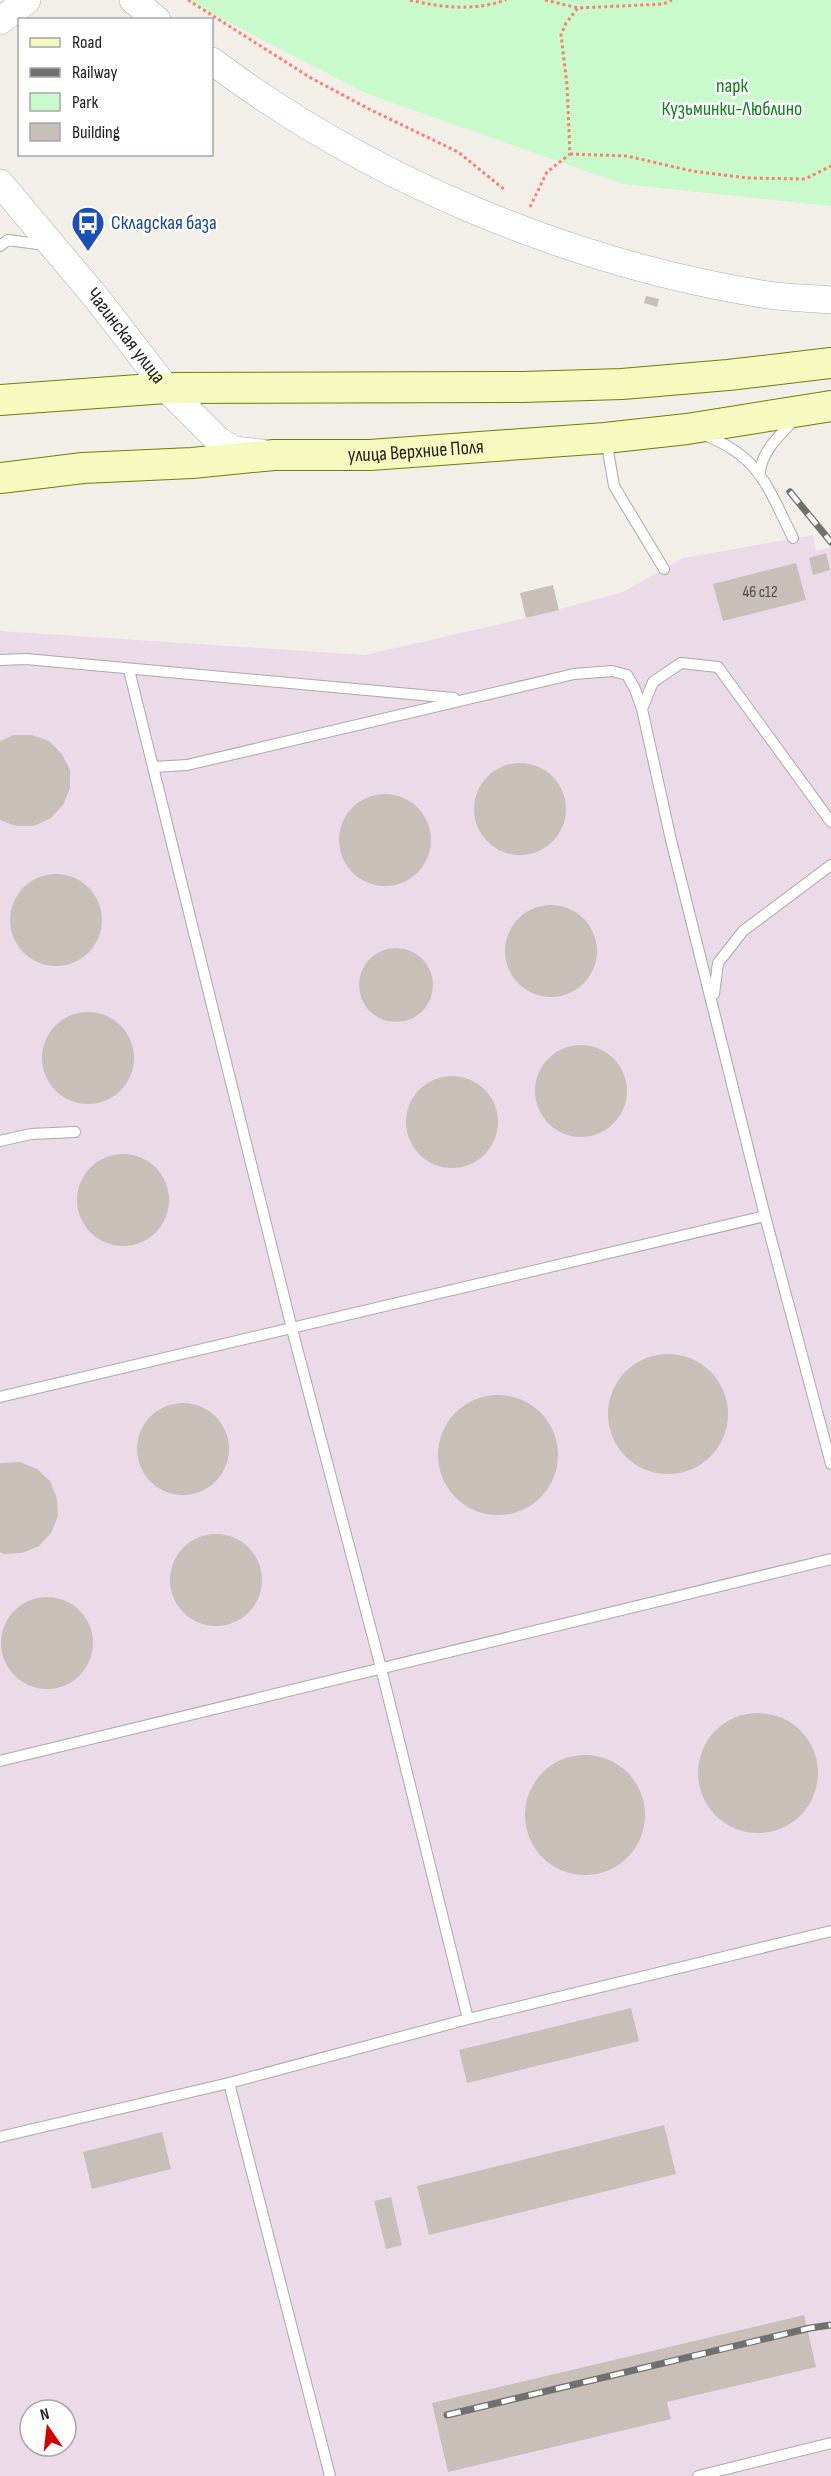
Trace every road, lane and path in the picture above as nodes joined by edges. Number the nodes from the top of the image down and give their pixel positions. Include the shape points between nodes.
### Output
1 (27, 0) edge
2 (188, 0) edge
3 (410, 0) edge
4 (506, 0) edge
5 (546, 0) edge
6 (672, 0) edge
7 (578, 8) junction
8 (0, 21) edge
9 (213, 62) edge
10 (570, 154) junction
11 (831, 166) edge
12 (0, 183) edge
13 (505, 190) dead end
14 (530, 207) dead end
15 (0, 246) edge
16 (52, 246) junction
17 (831, 300) edge
18 (831, 363) edge
19 (166, 388) junction
20 (0, 400) edge
21 (820, 408) edge
22 (687, 429) junction
23 (605, 438) junction
24 (274, 455) junction
25 (760, 472) junction
26 (0, 478) edge
27 (793, 538) dead end
28 (664, 569) dead end
29 (0, 660) edge
30 (129, 670) junction
31 (463, 699) junction
32 (642, 709) junction
33 (154, 766) junction
34 (831, 822) edge
35 (831, 865) edge
36 (713, 1000) junction
37 (75, 1131) dead end
38 (0, 1141) edge
39 (765, 1216) junction
40 (292, 1329) junction
41 (0, 1397) edge
42 (831, 1464) edge
43 (831, 1559) edge
44 (381, 1668) junction
45 (0, 1761) edge
46 (831, 1930) edge
47 (468, 2019) junction
48 (229, 2083) junction
49 (0, 2137) edge
50 (831, 2443) edge
51 (330, 2476) edge
52 (698, 2476) edge

1 - 8 street
2 - 13 path via 311,78 458,152
3 - 4 path via 441,8 490,6
5 - 7 path
6 - 7 path via 663,4
7 - 10 path via 561,35
9 - 17 street via 342,145 453,201 505,222 629,263 695,280 769,295
10 - 11 path via 627,156 692,171 747,178 805,179
10 - 14 path via 547,172
12 - 16 street, Чагинская улица
15 - 16 lane via 8,240
16 - 19 street, Чагинская улица
18 - 19 main road via 622,384
19 - 20 main road
19 - 24 street, Чагинская улица via 218,440 234,450
21 - 22 main road, улица Верхние Поля
21 - 25 lane via 800,414 774,440
22 - 23 main road, улица Верхние Поля
22 - 25 lane via 728,444
23 - 24 main road, улица Верхние Поля via 370,455
23 - 28 lane via 614,486
24 - 26 main road, улица Верхние Поля via 83,468
25 - 27 lane
29 - 30 lane via 26,659
30 - 31 lane
30 - 33 lane
31 - 32 lane via 574,674 612,671 627,675
31 - 33 lane via 187,765
32 - 34 lane via 653,682 681,663 718,667
32 - 36 lane
33 - 40 lane
35 - 36 lane via 743,931 718,963
36 - 39 lane
37 - 38 lane
39 - 40 lane
39 - 42 lane
40 - 41 lane
40 - 44 lane
43 - 44 lane
44 - 45 lane
44 - 47 lane
46 - 47 lane
47 - 48 lane
48 - 49 lane
48 - 51 lane
50 - 52 lane

